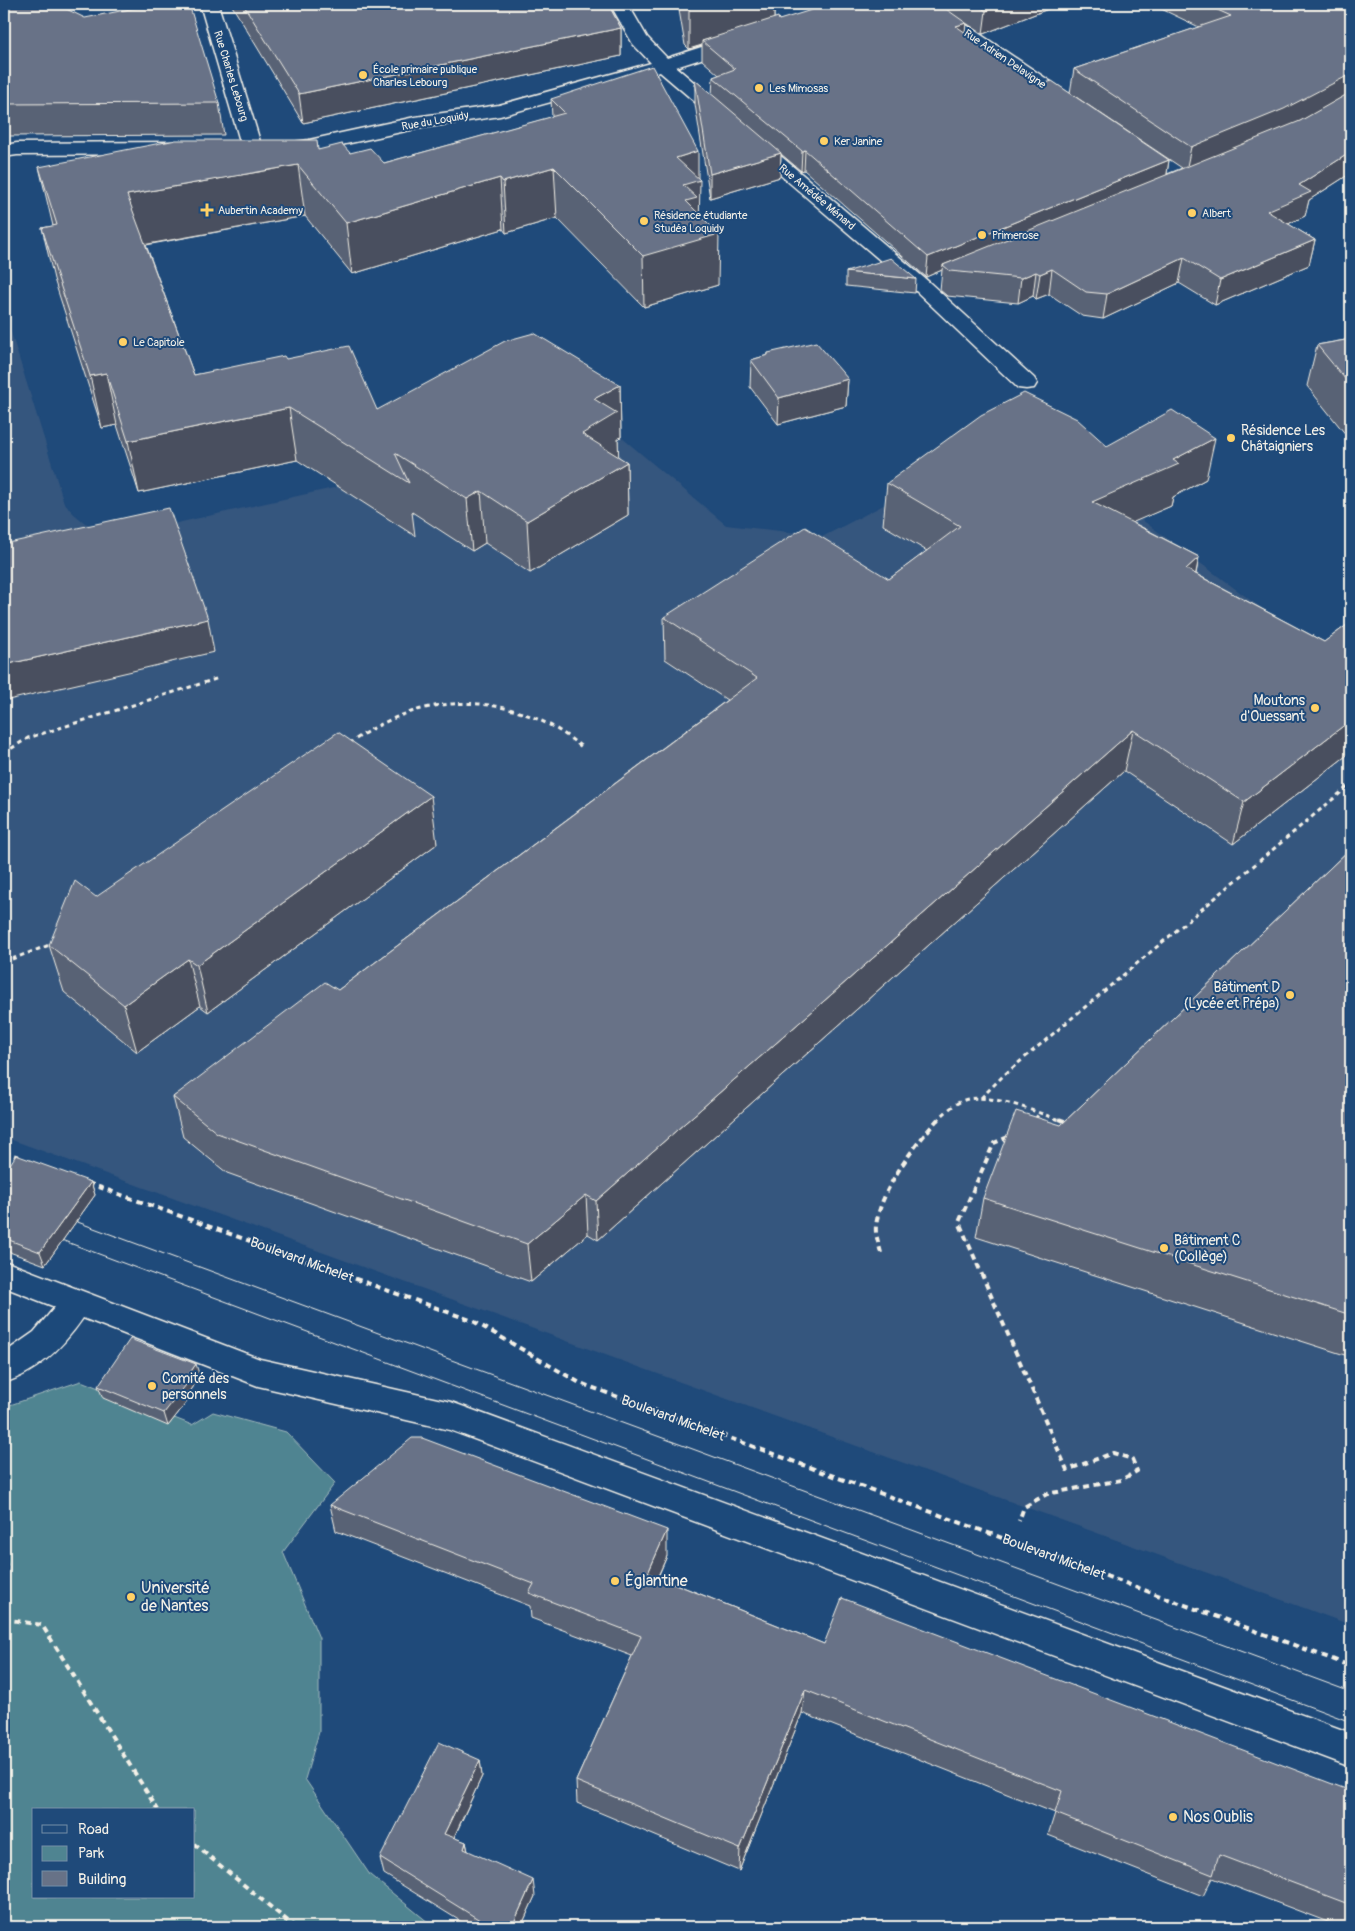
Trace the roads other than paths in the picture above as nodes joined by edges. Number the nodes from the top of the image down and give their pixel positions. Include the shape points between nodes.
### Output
1 (209, 4) edge
2 (619, 4) edge
3 (924, 4) edge
4 (754, 36) edge
5 (664, 66) junction
6 (1086, 114) edge
7 (185, 148) edge
8 (233, 148) edge
9 (252, 148) junction
10 (4, 151) edge
11 (1026, 383) dead end
12 (4, 1274) edge
13 (77, 1302) junction
14 (4, 1369) edge
15 (1351, 1750) edge

1 - 9 street, Rue Charles Lebourg
2 - 5 street, Rue Amédée Ménard via 640,40
3 - 6 street, Rue Adrien Delavigne
4 - 5 street, Rue du Loquidy
5 - 9 street, Rue du Loquidy via 500,110 415,123 309,146
5 - 11 street, Rue Amédée Ménard via 932,283
7 - 10 street
8 - 9 street, Rue du Loquidy
12 - 13 street
13 - 14 street via 55,1333 28,1356
13 - 15 street via 258,1372 451,1416

